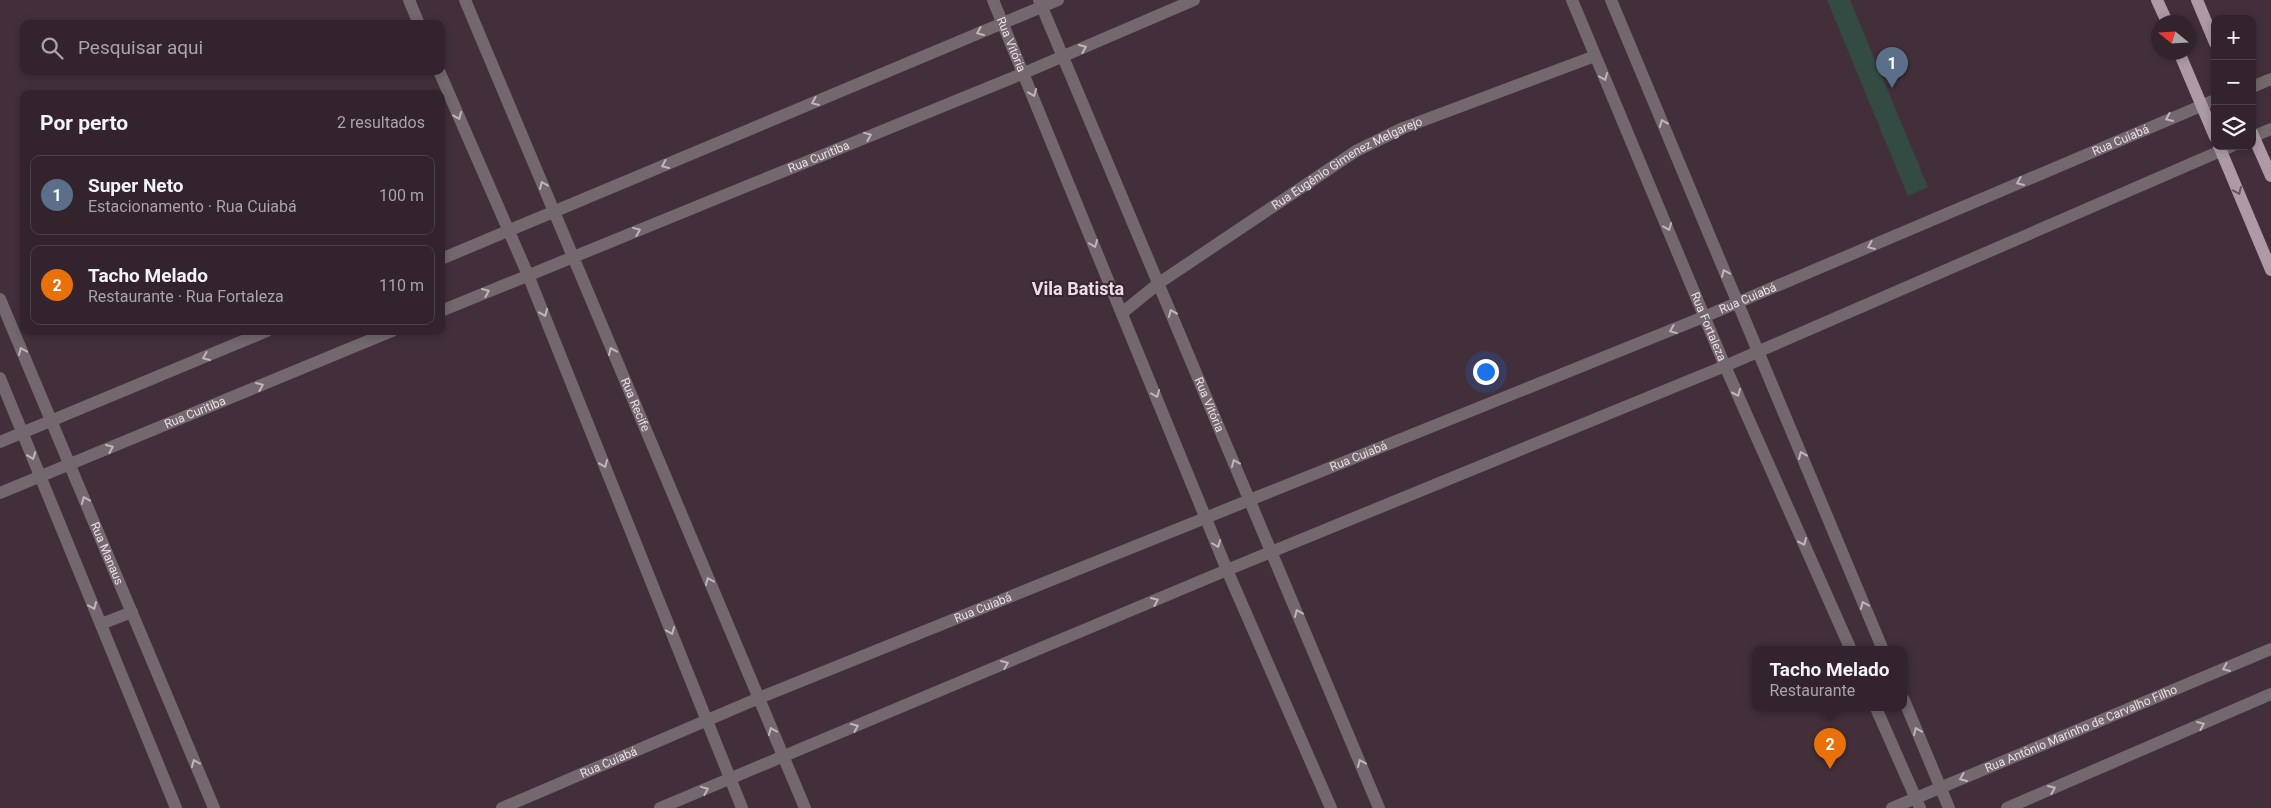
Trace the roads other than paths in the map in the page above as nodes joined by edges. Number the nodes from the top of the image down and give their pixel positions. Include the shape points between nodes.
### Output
1 (409, 0) edge
2 (465, 0) edge
3 (993, 0) edge
4 (1058, 0) edge
5 (1194, 0) edge
6 (1572, 0) edge
7 (1611, 0) edge
8 (2158, 0) edge
9 (2197, 0) edge
10 (1040, 3) edge
11 (2164, 15) edge
12 (417, 20) edge
13 (1003, 23) junction
14 (2211, 33) edge
15 (1063, 56) junction
16 (1595, 56) junction
17 (2183, 60) edge
18 (1024, 73) junction
19 (441, 75) edge
20 (2271, 79) edge
21 (2256, 85) edge
22 (2211, 101) edge
23 (2201, 105) junction
24 (2211, 128) edge
25 (2271, 129) edge
26 (2256, 135) edge
27 (2256, 143) edge
28 (2219, 150) edge
29 (2225, 150) edge
30 (2271, 176) edge
31 (554, 212) junction
32 (508, 231) junction
33 (573, 256) junction
34 (445, 257) edge
35 (2271, 270) edge
36 (528, 275) junction
37 (1159, 283) junction
38 (0, 299) edge
39 (1738, 303) junction
40 (445, 309) edge
41 (1122, 312) junction
42 (1706, 316) junction
43 (257, 335) edge
44 (382, 335) edge
45 (1758, 351) junction
46 (1725, 366) junction
47 (0, 378) edge
48 (52, 421) junction
49 (23, 433) junction
50 (0, 442) edge
51 (70, 465) junction
52 (40, 477) junction
53 (0, 494) edge
54 (1250, 501) junction
55 (1207, 518) junction
56 (1272, 552) junction
57 (1228, 570) junction
58 (132, 612) junction
59 (101, 624) junction
60 (1849, 646) edge
61 (1881, 646) edge
62 (2271, 649) edge
63 (2271, 694) edge
64 (759, 698) junction
65 (1907, 707) edge
66 (1877, 711) edge
67 (706, 720) junction
68 (784, 757) junction
69 (730, 780) junction
70 (1940, 788) junction
71 (1918, 803) edge
72 (176, 808) edge
73 (214, 808) edge
74 (502, 808) edge
75 (660, 808) edge
76 (742, 808) edge
77 (805, 808) edge
78 (1331, 808) edge
79 (1380, 808) edge
80 (1892, 808) edge
81 (1949, 808) edge
82 (2007, 808) edge

1 - 12 street
31 -> 2 street, Rua Recife
3 - 13 street, Rua Vitória
4 - 10 street
15 -> 5 street, Rua Curitiba
6 - 16 street, Rua Fortaleza
39 -> 7 street
8 - 11 main road
9 - 14 main road
10 - 13 street
10 - 15 street, Rua Vitória
13 - 18 street, Rua Vitória
13 -> 31 street
15 - 18 street, Rua Curitiba
15 - 37 street, Rua Vitória
16 - 37 street, Rua Eugênio Gimenez Melgarejo via 1403,128 1356,151
16 -> 42 street, Rua Fortaleza
17 - 23 main road
33 -> 18 street, Rua Curitiba
18 -> 41 street, Rua Vitória
19 -> 32 street
20 - 21 street
22 - 23 street, Rua Cuiabá
23 - 24 main road
23 -> 39 street, Rua Cuiabá
25 - 26 street
27 - 30 main road
28 - 45 street
29 -> 35 main road
31 - 32 street
31 - 33 street, Rua Recife
32 - 34 street
32 - 36 street
33 - 36 street, Rua Curitiba
64 -> 33 street, Rua Recife
40 -> 36 street, Rua Curitiba
36 -> 67 street
37 - 41 street, Rua Eugênio Gimenez Melgarejo
54 -> 37 street, Rua Vitória
48 -> 38 street, Rua Manaus
39 - 42 street, Rua Cuiabá
39 - 45 street
41 -> 55 street, Rua Vitória
42 - 46 street, Rua Fortaleza
42 -> 54 street, Rua Cuiabá
43 -> 48 street
51 -> 44 street, Rua Curitiba
45 - 46 street
61 -> 45 street
46 - 56 street
46 -> 60 street, Rua Fortaleza
47 - 49 street
48 - 49 street
48 - 51 street, Rua Manaus
49 - 50 street
49 -> 52 street
51 - 52 street, Rua Curitiba
58 -> 51 street, Rua Manaus
52 - 53 street, Rua Curitiba
52 -> 59 street
54 - 55 street, Rua Cuiabá
54 - 56 street, Rua Vitória
55 -> 57 street, Rua Vitória
55 - 64 street, Rua Cuiabá
56 - 57 street
79 -> 56 street, Rua Vitória
68 -> 57 street
57 - 78 street, Rua Vitória
58 - 59 street
73 -> 58 street, Rua Manaus
59 - 72 street
62 -> 70 street, Rua Antônio Marinho de Carvalho Filho
82 -> 63 street
64 - 67 street, Rua Cuiabá
68 -> 64 street, Rua Recife
70 -> 65 street
66 - 71 street
67 - 69 street
67 - 74 street, Rua Cuiabá
68 - 69 street
68 - 77 street, Rua Recife
75 -> 69 street
69 - 76 street
70 - 71 street, Rua Antônio Marinho de Carvalho Filho
70 - 81 street
71 - 80 street, Rua Antônio Marinho de Carvalho Filho

